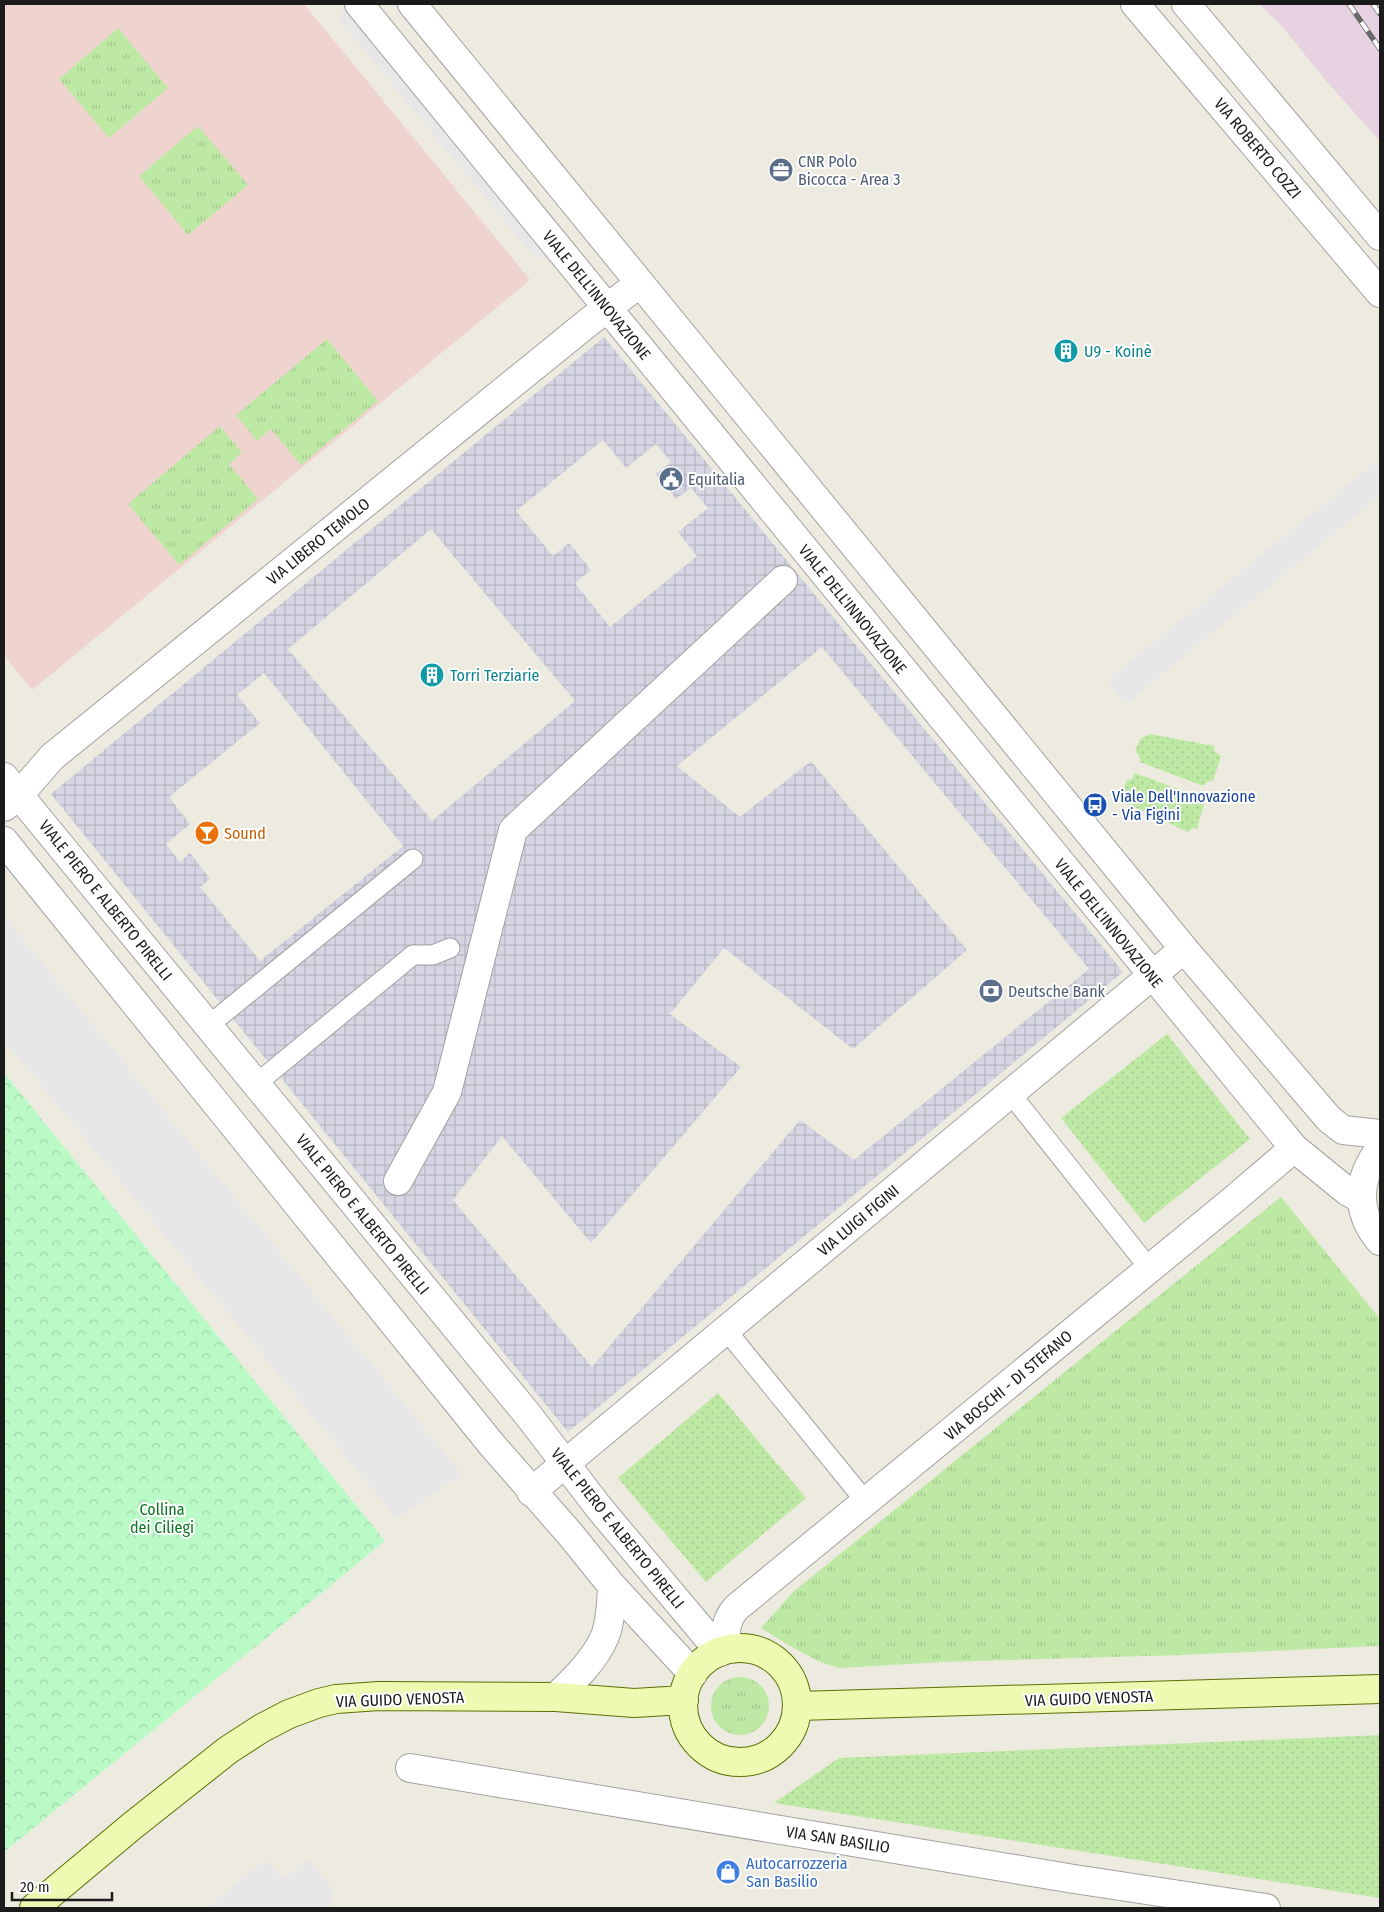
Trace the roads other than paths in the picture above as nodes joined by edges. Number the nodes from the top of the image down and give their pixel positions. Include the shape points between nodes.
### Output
1 (359, 4) edge
2 (412, 4) edge
3 (1135, 4) edge
4 (1186, 4) edge
5 (1380, 236) edge
6 (640, 283) junction
7 (1380, 293) edge
8 (607, 308) junction
9 (783, 580) dead end
10 (9, 793) edge
11 (4, 841) edge
12 (413, 859) dead end
13 (450, 948) dead end
14 (1184, 949) junction
15 (1152, 976) junction
16 (208, 1026) junction
17 (256, 1084) junction
18 (1010, 1093) junction
19 (1380, 1134) edge
20 (1294, 1148) junction
21 (1380, 1149) edge
22 (398, 1181) dead end
23 (1361, 1199) junction
24 (1380, 1241) edge
25 (1149, 1268) junction
26 (726, 1330) junction
27 (566, 1463) junction
28 (531, 1492) junction
29 (866, 1502) junction
30 (612, 1586) junction
31 (724, 1651) junction
32 (693, 1674) junction
33 (1380, 1689) edge
34 (556, 1697) junction
35 (684, 1700) junction
36 (798, 1706) junction
37 (410, 1768) dead end
38 (34, 1908) edge
39 (1266, 1908) edge

1 - 8 street, VIALE DELL'INNOVAZIONE
2 - 6 street
3 - 7 street, VIA ROBERTO COZZI
4 - 5 street
6 - 8 street, VIA LIBERO TEMOLO
6 - 14 street
8 - 10 street, VIA LIBERO TEMOLO
8 - 15 street, VIALE DELL'INNOVAZIONE
9 - 22 street via 513,830 447,1092
10 - 16 street, VIALE PIERO E ALBERTO PIRELLI
11 - 28 street
12 - 16 lane
13 - 17 lane via 434,955 413,955
14 - 15 street, VIA LUIGI FIGINI
14 - 19 street via 1329,1119 1343,1130
15 - 18 street, VIA LUIGI FIGINI
15 - 20 street, VIALE DELL'INNOVAZIONE
16 - 17 street, VIALE PIERO E ALBERTO PIRELLI
17 - 27 street, VIALE PIERO E ALBERTO PIRELLI
18 - 25 lane
18 - 26 street, VIA LUIGI FIGINI
20 - 23 street, VIALE DELL'INNOVAZIONE
20 - 25 street, VIA BOSCHI - DI STEFANO
21 - 23 street via 1368,1165
23 - 24 street via 1367,1221
25 - 29 street, VIA BOSCHI - DI STEFANO
26 - 27 street, VIA LUIGI FIGINI
26 - 29 lane
27 - 28 street, VIA LUIGI FIGINI
27 - 31 street, VIALE PIERO E ALBERTO PIRELLI via 600,1509
28 - 30 street
29 - 31 street, VIA BOSCHI - DI STEFANO via 736,1608 726,1626
30 - 32 street
30 - 34 street via 605,1636 590,1661
31 - 32 street via 702,1663
31 - 36 street via 755,1650 777,1661 791,1678
32 - 35 street
33 - 36 street, VIA GUIDO VENOSTA
34 - 35 street, VIA GUIDO VENOSTA via 634,1703
34 - 38 street, VIA GUIDO VENOSTA via 356,1697 319,1703 289,1714 228,1750
35 - 36 street via 684,1715 695,1741 717,1758 738,1763 759,1760 778,1749 791,1732
37 - 39 street, VIA SAN BASILIO

